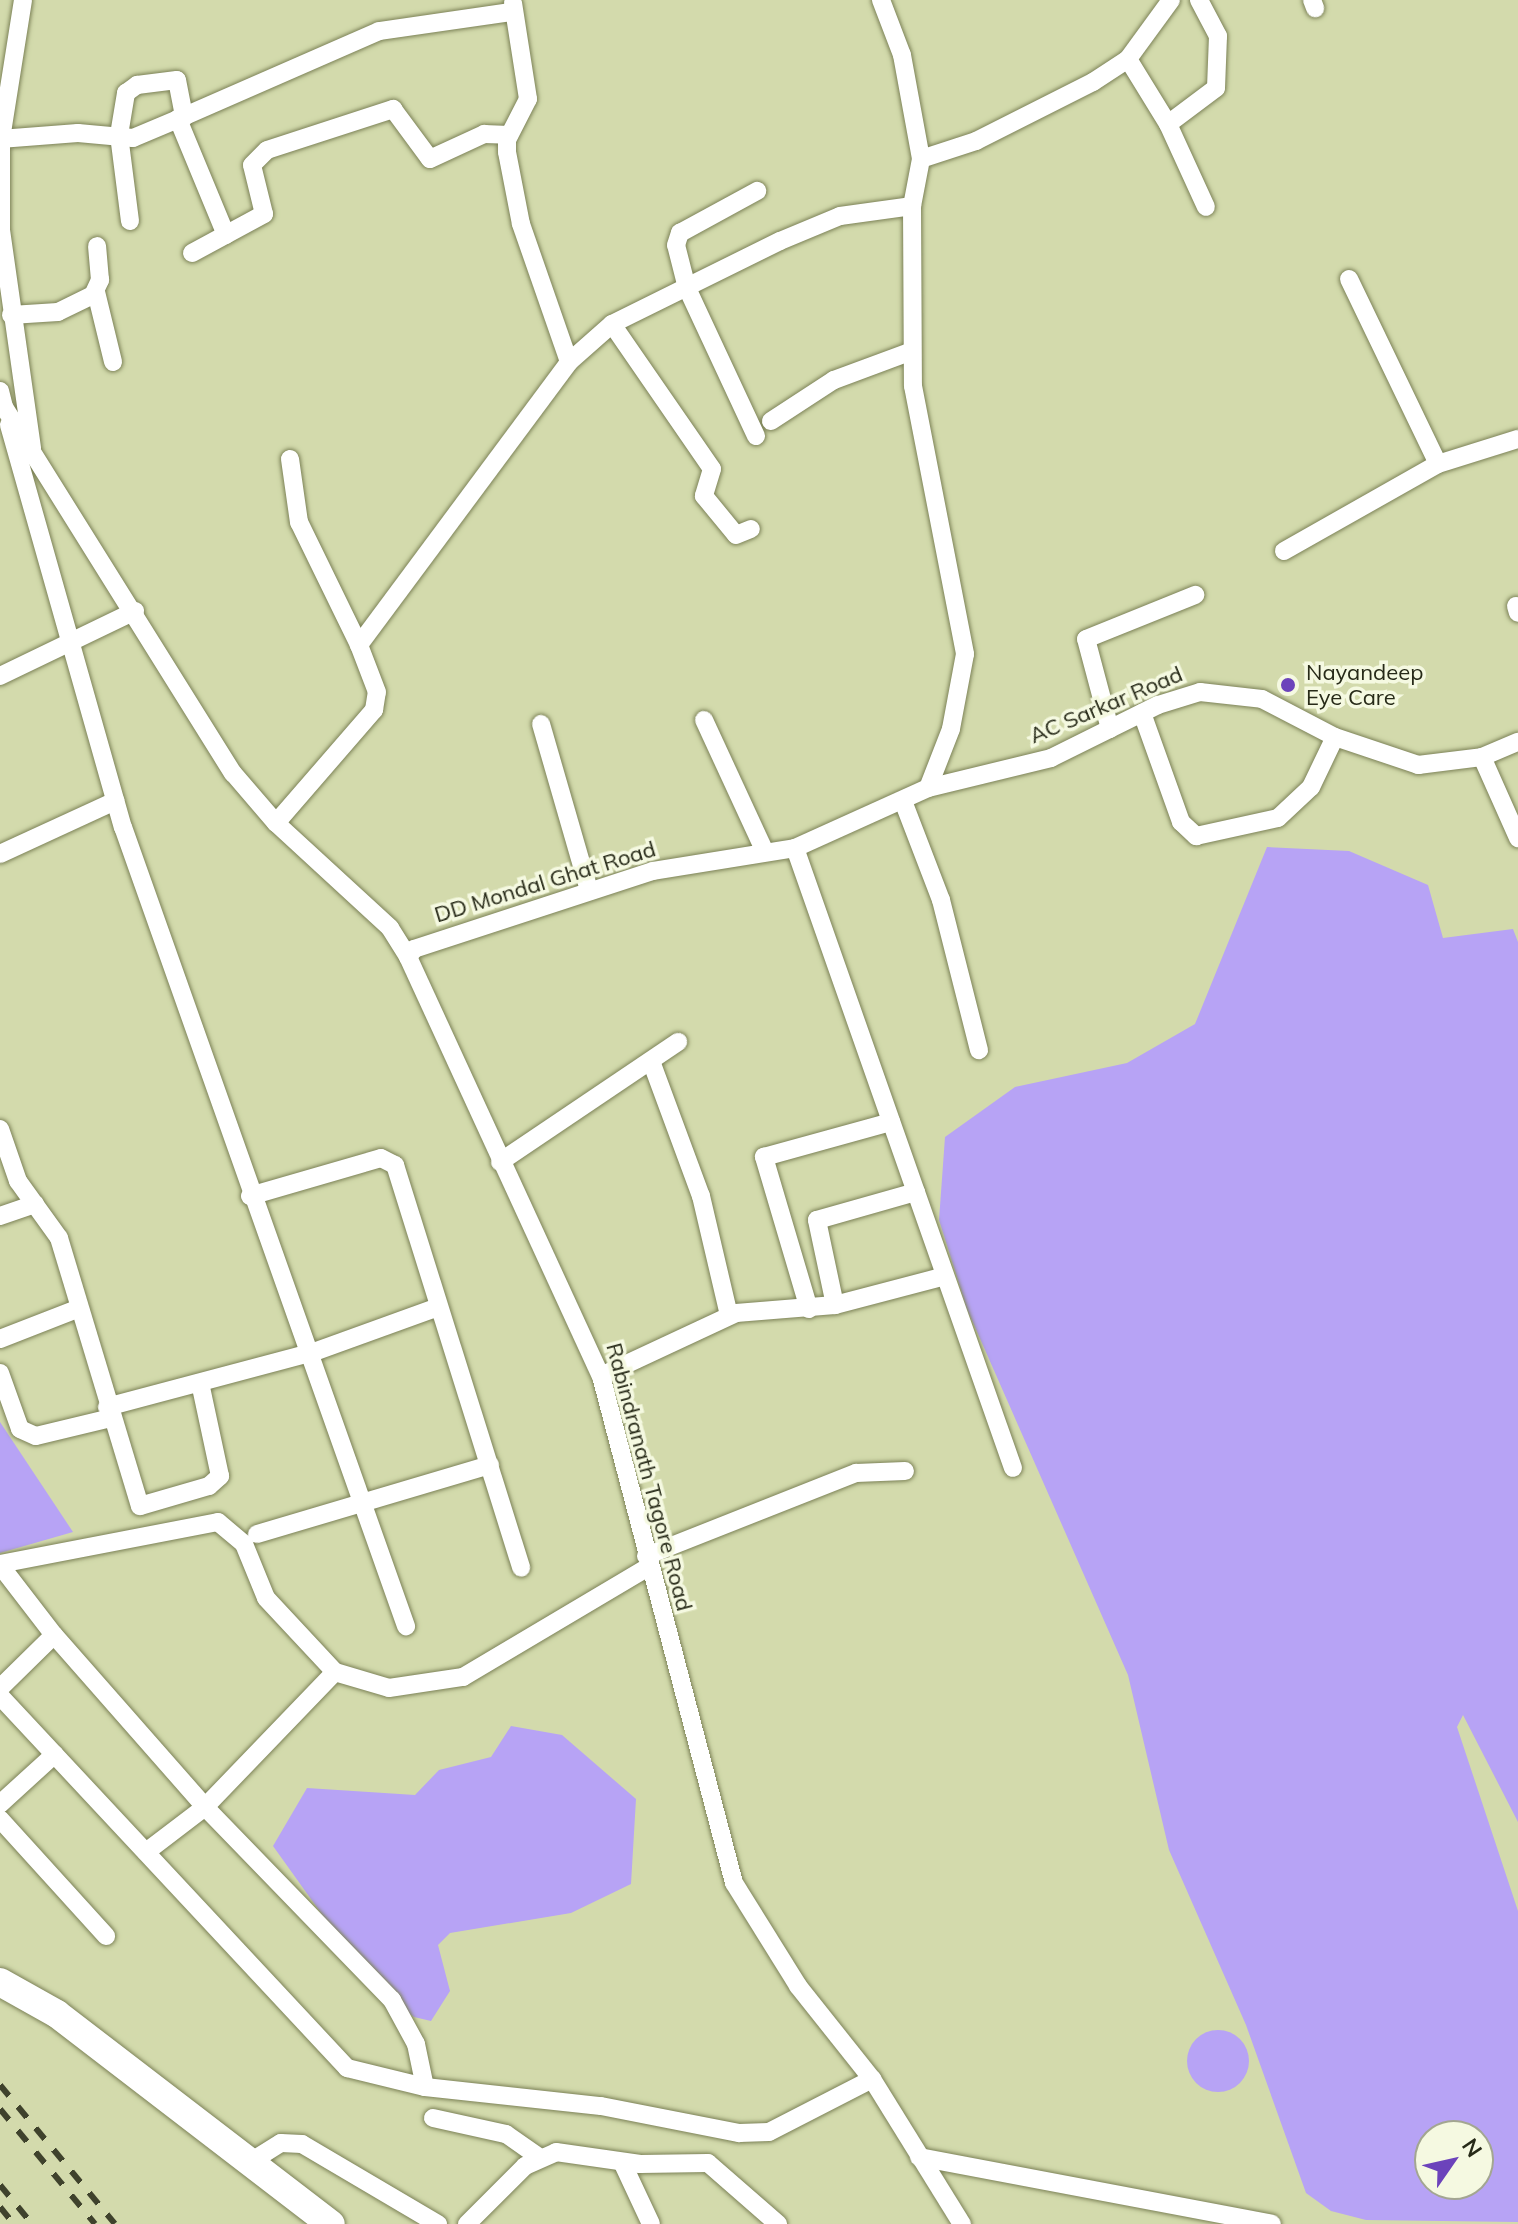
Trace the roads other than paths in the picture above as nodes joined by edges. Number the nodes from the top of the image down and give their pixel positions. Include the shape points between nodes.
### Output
1 (23, 0) edge
2 (881, 0) edge
3 (1171, 0) edge
4 (1199, 0) edge
5 (512, 6) edge
6 (1128, 59) junction
7 (181, 118) junction
8 (1168, 124) junction
9 (119, 135) junction
10 (509, 135) junction
11 (0, 139) edge
12 (921, 159) junction
13 (757, 191) dead end
14 (912, 206) junction
15 (1206, 207) dead end
16 (130, 221) dead end
17 (226, 235) junction
18 (97, 246) dead end
19 (192, 253) dead end
20 (1349, 279) dead end
21 (687, 288) junction
22 (96, 292) junction
23 (11, 315) junction
24 (612, 324) junction
25 (912, 351) junction
26 (113, 362) dead end
27 (569, 362) junction
28 (2, 399) edge
29 (771, 421) dead end
30 (756, 436) dead end
31 (1518, 439) edge
32 (32, 449) junction
33 (290, 459) dead end
34 (1438, 464) junction
35 (751, 529) dead end
36 (1284, 551) dead end
37 (1195, 595) dead end
38 (135, 611) junction
39 (70, 641) junction
40 (359, 645) junction
41 (0, 676) edge
42 (1142, 713) junction
43 (704, 720) dead end
44 (541, 724) dead end
45 (1110, 729) junction
46 (1335, 737) junction
47 (1518, 742) edge
48 (1482, 757) junction
49 (928, 788) junction
50 (115, 801) junction
51 (903, 801) junction
52 (276, 823) junction
53 (1518, 838) edge
54 (795, 848) junction
55 (764, 850) junction
56 (0, 854) edge
57 (589, 890) junction
58 (408, 957) junction
59 (678, 1042) dead end
60 (979, 1050) dead end
61 (651, 1061) junction
62 (891, 1122) junction
63 (0, 1129) edge
64 (500, 1162) junction
65 (916, 1192) junction
66 (250, 1196) junction
67 (35, 1204) junction
68 (0, 1216) edge
69 (942, 1277) junction
70 (835, 1305) junction
71 (438, 1307) junction
72 (77, 1309) junction
73 (809, 1309) junction
74 (729, 1315) junction
75 (0, 1339) edge
76 (314, 1352) junction
77 (0, 1373) edge
78 (601, 1376) junction
79 (200, 1383) junction
80 (109, 1413) junction
81 (490, 1465) junction
82 (1013, 1468) dead end
83 (905, 1471) dead end
84 (364, 1498) junction
85 (257, 1534) dead end
86 (647, 1562) junction
87 (0, 1564) edge
88 (521, 1568) dead end
89 (406, 1626) dead end
90 (54, 1635) junction
91 (335, 1672) junction
92 (0, 1688) edge
93 (0, 1696) edge
94 (55, 1754) junction
95 (0, 1804) edge
96 (205, 1807) junction
97 (0, 1819) edge
98 (146, 1852) junction
99 (106, 1936) dead end
100 (0, 1982) edge
101 (872, 2079) junction
102 (425, 2087) junction
103 (433, 2118) dead end
104 (538, 2156) junction
105 (919, 2157) junction
106 (252, 2161) junction
107 (622, 2162) junction
108 (481, 2220) edge
109 (331, 2224) edge
110 (438, 2224) edge
111 (651, 2224) edge
112 (778, 2224) edge
113 (962, 2224) edge
114 (1272, 2224) edge

1 - 11 street
2 - 12 street via 902,55
3 - 6 street
4 - 8 street via 1218,36 1216,88
5 - 7 street via 379,31
5 - 10 street via 528,99
6 - 8 street
6 - 12 street via 976,141
7 - 9 street via 133,138
7 - 9 street via 177,80 137,85 126,93
7 - 17 street
8 - 15 street
9 - 11 street
9 - 16 street
10 - 17 street via 484,134 430,159 419,151 397,110 352,120 254,158 264,214
10 - 27 street via 521,224
11 - 23 street via 1,230
12 - 14 street
13 - 21 street via 680,233 676,245
14 - 21 street via 840,216
14 - 25 street
17 - 19 street
18 - 22 street
20 - 34 street
21 - 24 street
21 - 30 street
22 - 23 street via 58,312
22 - 26 street
23 - 32 street
24 - 27 street
24 - 35 street via 712,469 704,496 736,535
25 - 29 street via 834,380
25 - 49 street via 913,386 965,654 951,729
27 - 40 street
28 - 32 street, Rabindranath Tagore Road
28 - 39 street
31 - 34 street
32 - 38 street, Rabindranath Tagore Road
33 - 40 street via 299,522
34 - 36 street
37 - 45 street via 1107,625 1086,639
38 - 39 street
38 - 52 street, Rabindranath Tagore Road via 225,761
39 - 41 street
39 - 50 street
40 - 52 street via 377,692 374,710
42 - 45 street, AC Sarkar Road
42 - 46 street, AC Sarkar Road via 1183,696 1216,691 1262,699
42 - 46 street via 1181,822 1196,836 1278,818 1311,787
43 - 55 street
44 - 57 street
45 - 49 street, AC Sarkar Road via 1051,758
46 - 48 street, AC Sarkar Road via 1418,765
47 - 48 street, AC Sarkar Road
48 - 53 street
49 - 51 street, DD Mondal Ghat Road
50 - 56 street
50 - 66 street
51 - 54 street, DD Mondal Ghat Road
51 - 60 street via 941,900
52 - 58 street, Rabindranath Tagore Road via 374,912
54 - 55 street, DD Mondal Ghat Road
54 - 62 street
55 - 57 street, DD Mondal Ghat Road
57 - 58 street, DD Mondal Ghat Road via 414,949
58 - 64 street, Rabindranath Tagore Road
59 - 61 street
61 - 64 street
61 - 74 street via 701,1196
62 - 65 street
62 - 73 street via 764,1157
63 - 67 street via 18,1181
64 - 78 street, Rabindranath Tagore Road
65 - 69 street
65 - 70 street via 817,1220
66 - 71 street via 389,1160
66 - 76 street
67 - 68 street
67 - 72 street via 59,1238
69 - 70 street
69 - 82 street
70 - 73 street
71 - 76 street
71 - 81 street
72 - 75 street
72 - 80 street
73 - 74 street
74 - 78 street
76 - 79 street
76 - 84 street
77 - 80 street via 20,1429 36,1436
78 - 86 street, Rabindranath Tagore Road
79 - 80 street
79 - 80 street via 222,1467 209,1486 140,1506
81 - 84 street
81 - 88 street
83 - 86 street via 856,1473
84 - 85 street
84 - 89 street
86 - 91 street via 463,1677 389,1688
86 - 101 street, Rabindranath Tagore Road via 734,1883 798,1986
87 - 90 street
87 - 91 street via 218,1522 244,1544 266,1598
90 - 92 street
90 - 96 street
91 - 96 street
93 - 94 street
94 - 95 street
94 - 98 street
96 - 98 street
96 - 102 street via 392,2000 416,2044
97 - 99 street
98 - 102 street via 347,2068
100 - 106 highway via 57,2014
101 - 102 street via 782,2127 739,2133 601,2106
101 - 105 street, Rabindranath Tagore Road
103 - 104 street via 506,2134
104 - 107 street via 577,2153
104 - 108 street
105 - 113 street, Rabindranath Tagore Road
105 - 114 street
106 - 109 highway
106 - 110 street via 281,2143 302,2144
107 - 111 street
107 - 112 street via 708,2163

